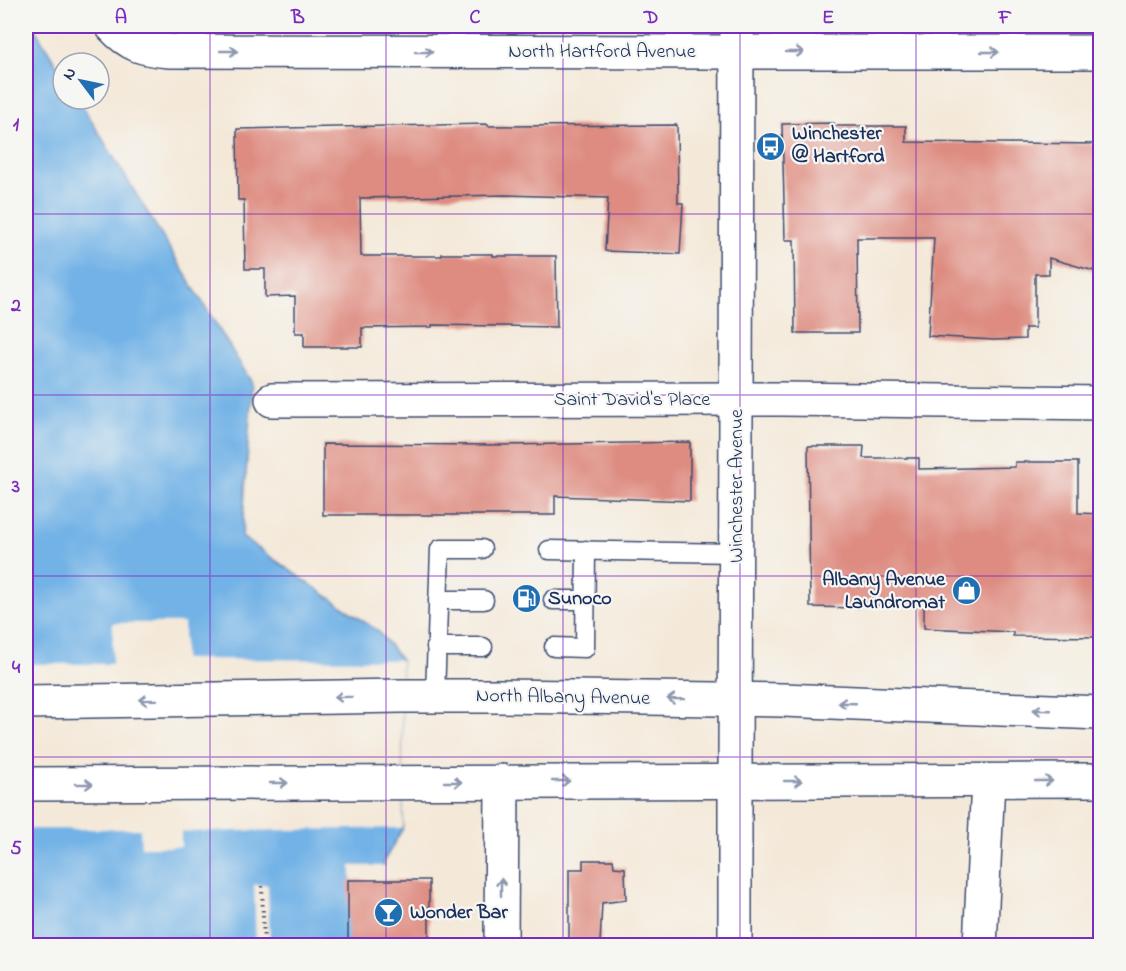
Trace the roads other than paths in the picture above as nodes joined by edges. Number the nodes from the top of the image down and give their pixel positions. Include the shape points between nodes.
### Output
1 (112, 26) edge
2 (736, 39) edge
3 (1101, 52) edge
4 (272, 400) dead end
5 (737, 400) junction
6 (1101, 402) edge
7 (482, 549) dead end
8 (549, 550) dead end
9 (586, 550) junction
10 (737, 553) junction
11 (438, 600) junction
12 (484, 600) dead end
13 (553, 600) dead end
14 (586, 600) junction
15 (436, 647) junction
16 (483, 647) dead end
17 (554, 647) dead end
18 (435, 696) junction
19 (735, 699) junction
20 (26, 702) edge
21 (1101, 713) edge
22 (1101, 780) edge
23 (502, 781) junction
24 (735, 781) junction
25 (988, 781) junction
26 (26, 784) edge
27 (501, 945) edge
28 (735, 945) edge
29 (980, 945) edge

1 -> 2 main road, North Hartford Avenue via 123,38 139,46 170,51
2 -> 3 main road, North Hartford Avenue
2 - 5 main road, Winchester Avenue
4 - 5 main road, Saint David's Place
5 - 6 main road, Saint David's Place
5 - 10 main road, Winchester Avenue
7 - 11 lane via 440,549
8 - 9 lane
9 - 10 lane
9 - 14 lane
10 - 19 main road, Winchester Avenue
11 - 12 lane
11 - 15 lane
13 - 14 lane
14 - 17 lane via 585,648
15 - 16 lane
15 - 18 lane
19 -> 18 main road, North Albany Avenue
18 -> 20 main road, North Albany Avenue
21 -> 19 main road, North Albany Avenue
19 - 24 main road, Winchester Avenue
25 -> 22 main road
23 -> 24 main road
26 -> 23 main road
27 -> 23 main road
24 -> 25 main road
24 - 28 main road, Winchester Avenue
25 - 29 main road

